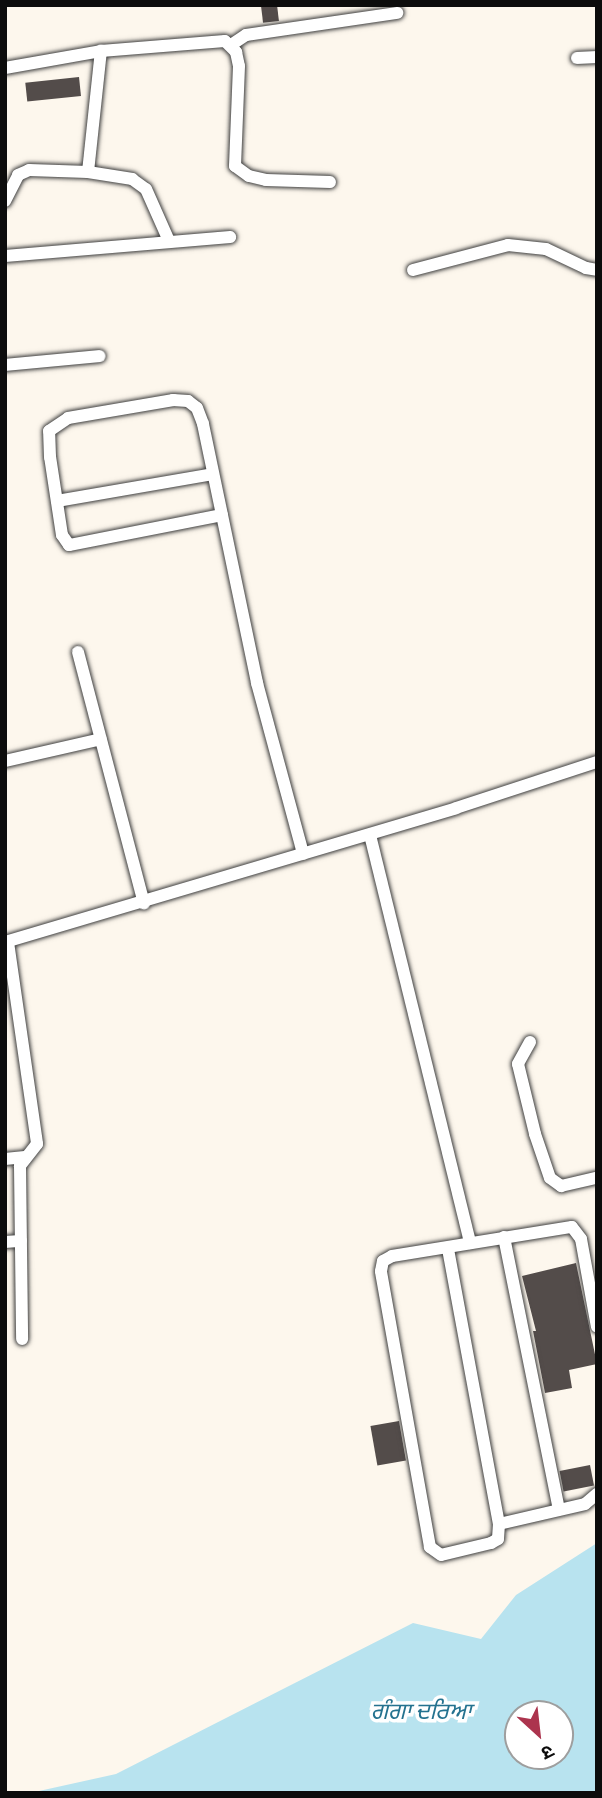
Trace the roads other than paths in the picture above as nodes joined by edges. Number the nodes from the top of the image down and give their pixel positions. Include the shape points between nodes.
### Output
1 (397, 13) dead end
2 (231, 45) junction
3 (101, 51) junction
4 (597, 57) edge
5 (577, 58) dead end
6 (5, 68) edge
7 (88, 172) junction
8 (330, 182) dead end
9 (5, 201) edge
10 (230, 237) dead end
11 (169, 241) junction
12 (5, 256) edge
13 (413, 270) dead end
14 (597, 270) edge
15 (100, 356) dead end
16 (5, 365) edge
17 (214, 474) junction
18 (57, 501) junction
19 (222, 515) junction
20 (78, 652) dead end
21 (101, 740) junction
22 (5, 761) edge
23 (597, 762) edge
24 (370, 835) junction
25 (303, 854) junction
26 (144, 904) junction
27 (7, 942) edge
28 (530, 1042) dead end
29 (25, 1157) junction
30 (5, 1159) edge
31 (597, 1178) edge
32 (504, 1237) junction
33 (21, 1241) junction
34 (5, 1242) edge
35 (470, 1243) junction
36 (449, 1249) junction
37 (597, 1327) edge
38 (22, 1339) dead end
39 (597, 1494) edge
40 (559, 1509) junction
41 (499, 1524) junction

1 - 2 street via 246,35
2 - 3 street via 216,39
2 - 8 street via 239,65 235,166 266,180
3 - 6 street
3 - 7 street
4 - 5 street
7 - 9 street via 29,170 18,175
7 - 11 street via 139,183
10 - 11 street
11 - 12 street
13 - 14 street via 508,245 546,249
15 - 16 street
17 - 18 street
17 - 18 street via 203,424 197,408 188,401 68,418 49,430
17 - 19 street
18 - 19 street via 62,535 69,545
19 - 25 street via 260,695
20 - 21 street
21 - 22 street
21 - 26 street
23 - 24 street
24 - 25 street
24 - 35 street
25 - 26 street
26 - 27 street
27 - 29 street via 37,1144
28 - 31 street via 518,1064 534,1134 550,1178 561,1186
29 - 30 street
29 - 33 street via 20,1166
32 - 35 street
32 - 37 street via 575,1228
32 - 40 street
33 - 34 street
33 - 38 street
35 - 36 street
36 - 41 street
36 - 41 street via 392,1255 381,1266 430,1547 441,1555 491,1543 498,1539
39 - 40 street via 589,1502
40 - 41 street

